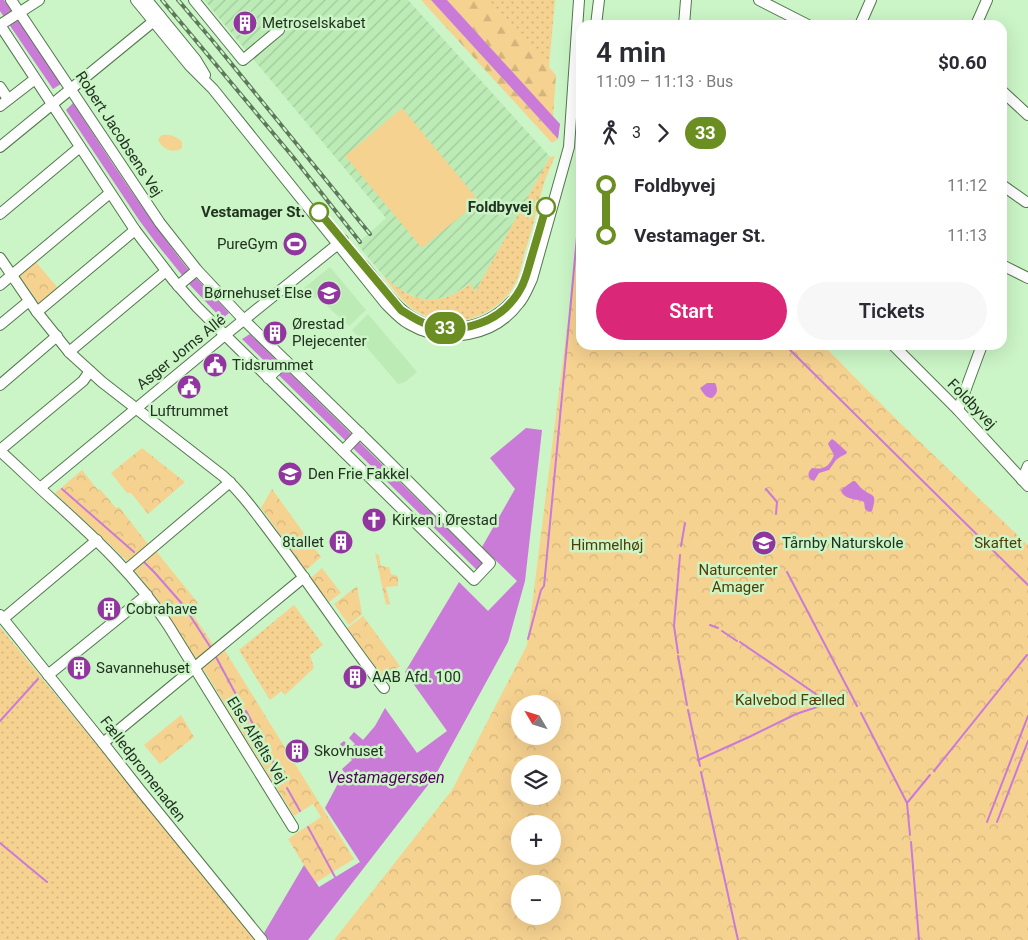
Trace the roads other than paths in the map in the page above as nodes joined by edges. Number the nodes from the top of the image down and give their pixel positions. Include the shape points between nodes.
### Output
1 (12, 0) edge
2 (39, 0) edge
3 (136, 0) edge
4 (147, 0) edge
5 (194, 0) edge
6 (579, 0) edge
7 (599, 0) edge
8 (686, 0) edge
9 (759, 0) edge
10 (871, 0) edge
11 (987, 0) edge
12 (156, 18) junction
13 (8, 20) edge
14 (578, 20) edge
15 (597, 20) edge
16 (684, 20) edge
17 (798, 20) edge
18 (862, 20) edge
19 (978, 20) edge
20 (280, 30) dead end
21 (576, 45) edge
22 (35, 79) junction
23 (0, 87) edge
24 (71, 88) junction
25 (1007, 96) edge
26 (4, 103) edge
27 (52, 105) junction
28 (1028, 115) edge
29 (0, 147) edge
30 (80, 148) junction
31 (1007, 189) edge
32 (110, 193) junction
33 (1026, 202) dead end
34 (0, 214) edge
35 (135, 230) junction
36 (341, 242) junction
37 (0, 258) edge
38 (1007, 268) edge
39 (166, 271) junction
40 (195, 272) junction
41 (11, 275) junction
42 (1028, 278) edge
43 (0, 284) edge
44 (181, 284) junction
45 (29, 301) junction
46 (37, 312) junction
47 (244, 320) junction
48 (0, 325) edge
49 (225, 335) junction
50 (56, 336) junction
51 (898, 350) edge
52 (980, 350) edge
53 (69, 352) junction
54 (286, 361) junction
55 (90, 371) junction
56 (268, 378) junction
57 (0, 384) edge
58 (136, 408) junction
59 (958, 410) junction
60 (359, 435) junction
61 (345, 449) junction
62 (0, 451) edge
63 (1028, 466) edge
64 (230, 482) junction
65 (1025, 483) edge
66 (40, 488) junction
67 (97, 540) junction
68 (126, 570) junction
69 (304, 577) junction
70 (147, 595) junction
71 (1, 617) edge
72 (194, 668) junction
73 (48, 675) junction
74 (384, 688) dead end
75 (103, 743) junction
76 (293, 827) dead end
77 (262, 940) edge

1 - 13 street, Robert Jacobsens Vej
2 - 13 street
3 - 12 street
4 - 12 street
5 - 20 street via 243,60
6 - 14 street
7 - 15 street
8 - 16 street
9 - 17 street
10 - 18 street
11 - 19 street
12 - 24 street
12 - 36 street via 196,60 213,89 294,191
13 - 22 street, Robert Jacobsens Vej
13 - 24 street, Robert Jacobsens Vej
21 - 36 street via 570,147 563,159 532,279 519,303 506,317 476,333 449,336 421,330 386,304
22 - 26 street
22 - 27 street, Robert Jacobsens Vej
23 - 26 street
24 - 27 street
24 - 40 street, Robert Jacobsens Vej
25 - 28 street
27 - 29 street
27 - 30 street, Robert Jacobsens Vej
30 - 32 street, Robert Jacobsens Vej
30 - 34 street
31 - 33 street
32 - 35 street, Robert Jacobsens Vej
32 - 41 street
35 - 39 street, Robert Jacobsens Vej
35 - 46 street
36 - 47 street, Asger Jorns Allé
37 - 41 street
38 - 42 street
39 - 44 street, Robert Jacobsens Vej
39 - 53 street
40 - 44 street
40 - 47 street, Robert Jacobsens Vej
41 - 43 street
41 - 45 street
44 - 49 street, Robert Jacobsens Vej via 197,307
45 - 46 street
45 - 48 street
46 - 50 street
47 - 49 street, Asger Jorns Allé
47 - 54 street, Robert Jacobsens Vej
49 - 56 street, Robert Jacobsens Vej
49 - 58 street, Asger Jorns Allé
50 - 53 street
50 - 57 street
51 - 59 street, Foldbyvej
52 - 59 street
53 - 55 street
54 - 56 street
54 - 60 street, Robert Jacobsens Vej
55 - 58 street
55 - 62 street, Else Alfelts Vej via 83,381
56 - 61 street, Robert Jacobsens Vej
58 - 64 street
58 - 66 street, Asger Jorns Allé
59 - 65 street, Foldbyvej
60 - 61 street
60 - 61 street, Robert Jacobsens Vej via 490,563 474,580
62 - 66 street, Else Alfelts Vej
63 - 65 street
64 - 68 street
64 - 69 street
66 - 67 street, Else Alfelts Vej
67 - 68 street, Else Alfelts Vej
67 - 71 street
68 - 70 street, Else Alfelts Vej
69 - 72 street
69 - 74 street
70 - 72 street, Else Alfelts Vej
70 - 73 street
71 - 73 street, Fælledpromenaden
72 - 75 street
72 - 76 street, Else Alfelts Vej
73 - 75 street, Fælledpromenaden
75 - 77 street, Fælledpromenaden

